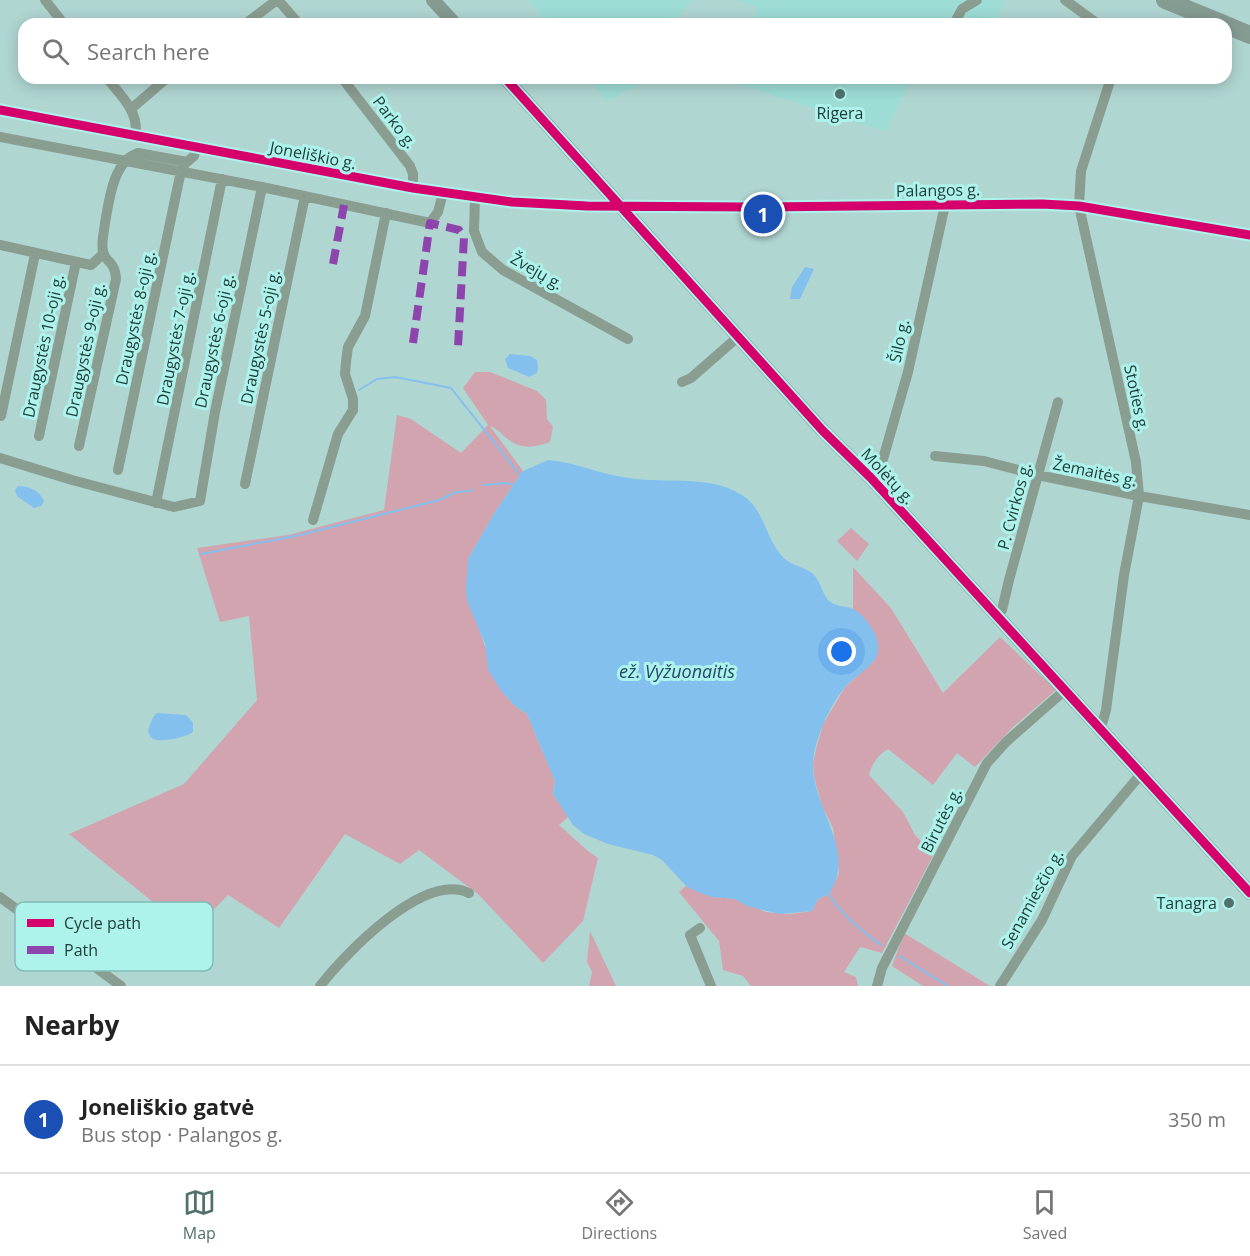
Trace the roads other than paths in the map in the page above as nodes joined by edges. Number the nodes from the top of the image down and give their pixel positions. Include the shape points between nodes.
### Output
1 (45, 0) edge
2 (278, 0) edge
3 (434, 0) edge
4 (977, 0) edge
5 (1065, 0) edge
6 (1165, 0) edge
7 (59, 18) edge
8 (253, 18) edge
9 (293, 18) edge
10 (450, 18) edge
11 (957, 18) edge
12 (1090, 18) edge
13 (1210, 18) edge
14 (1232, 27) edge
15 (1250, 36) edge
16 (111, 84) edge
17 (161, 84) edge
18 (347, 84) edge
19 (510, 84) edge
20 (1109, 84) edge
21 (131, 109) junction
22 (0, 110) edge
23 (135, 135) junction
24 (0, 137) edge
25 (196, 147) junction
26 (126, 160) junction
27 (184, 167) junction
28 (222, 179) junction
29 (262, 187) junction
30 (413, 188) junction
31 (443, 193) junction
32 (305, 196) junction
33 (475, 198) junction
34 (945, 205) junction
35 (1079, 206) junction
36 (623, 207) junction
37 (386, 213) junction
38 (1250, 235) edge
39 (0, 244) edge
40 (35, 254) junction
41 (103, 254) junction
42 (76, 262) junction
43 (739, 336) junction
44 (628, 339) dead end
45 (682, 382) dead end
46 (1058, 402) dead end
47 (1, 417) edge
48 (39, 436) dead end
49 (80, 446) dead end
50 (935, 456) dead end
51 (0, 458) edge
52 (118, 470) dead end
53 (1038, 475) junction
54 (871, 478) junction
55 (245, 484) dead end
56 (1139, 496) junction
57 (156, 503) junction
58 (1250, 515) edge
59 (313, 520) dead end
60 (996, 616) junction
61 (1064, 691) junction
62 (1098, 728) junction
63 (1141, 774) junction
64 (469, 893) dead end
65 (1250, 893) edge
66 (0, 897) edge
67 (15, 908) edge
68 (700, 928) dead end
69 (101, 971) edge
70 (121, 986) edge
71 (320, 986) edge
72 (711, 986) edge
73 (877, 986) edge
74 (1000, 986) edge

1 - 7 street
2 - 8 street
2 - 9 street
3 - 10 street
4 - 11 street via 962,9
5 - 12 street
6 - 13 highway
14 - 15 highway
16 - 21 street
17 - 21 street
18 - 30 street, Parko g. via 410,166
19 - 36 street, Molėtų g.
20 - 35 street, Stoties g. via 1081,171
21 - 23 street via 136,121
22 - 23 street, Joneliškio g.
23 - 25 street, Joneliškio g.
24 - 26 street
25 - 27 street, Draugystės 8-oji g.
25 - 30 street, Joneliškio g.
26 - 27 street
26 - 41 street via 111,187
27 - 28 street
27 - 52 street, Draugystės 8-oji g.
28 - 29 street
28 - 57 street, Draugystės 7-oji g.
29 - 32 street
29 - 57 street, Draugystės 6-oji g. via 200,501 174,507
30 - 31 street, Joneliškio g.
31 - 33 street, Joneliškio g.
31 - 37 street via 430,223
32 - 37 street
32 - 55 street, Draugystės 5-oji g.
33 - 36 street, Joneliškio g.
33 - 44 street, Žvejų g. via 474,231 482,252 503,270
34 - 35 street, Palangos g.
34 - 36 street, Palangos g.
34 - 54 street, Šilo g. via 908,372 883,459
35 - 38 street, Palangos g.
35 - 56 street, Stoties g. via 1136,462
36 - 43 street, Molėtų g.
37 - 59 street via 366,316 348,347 345,374 353,410 335,441
39 - 40 street
40 - 42 street
40 - 47 street
41 - 42 street via 91,265
41 - 49 street, Draugystės 9-oji g. via 115,267 116,279
42 - 48 street, Draugystės 10-oji g.
43 - 45 street
43 - 54 street, Molėtų g. via 823,431
46 - 53 street, P. Cvirkos g.
50 - 53 street, Žemaitės g. via 984,461
51 - 57 street
53 - 56 street, Žemaitės g.
53 - 60 street, P. Cvirkos g. via 1002,610
54 - 60 street, Molėtų g.
56 - 58 street, Žemaitės g.
56 - 62 street, Stoties g. via 1106,711
60 - 61 street, Molėtų g.
61 - 62 street, Molėtų g.
61 - 73 street, Birutės g. via 987,764 882,968
62 - 63 street, Molėtų g.
63 - 65 street, Molėtų g.
63 - 74 street, Senamiesčio g. via 1072,856 1042,920
64 - 71 street via 450,888 413,900 357,945
66 - 67 street
68 - 72 street via 690,935
69 - 70 street

